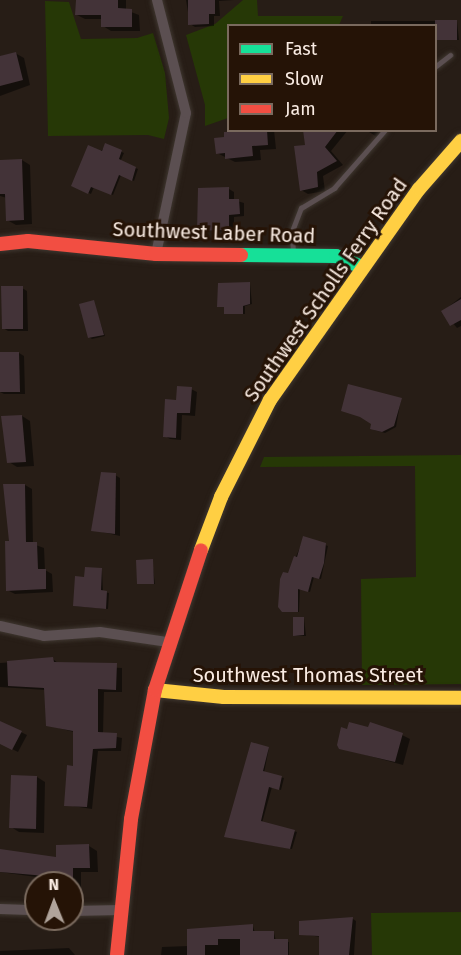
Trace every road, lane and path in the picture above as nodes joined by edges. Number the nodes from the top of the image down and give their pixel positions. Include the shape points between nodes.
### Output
1 (157, 0) edge
2 (450, 55) dead end
3 (437, 65) edge
4 (383, 132) edge
5 (461, 141) edge
6 (0, 244) edge
7 (156, 254) junction
8 (293, 254) junction
9 (362, 267) junction
10 (0, 626) edge
11 (168, 642) junction
12 (155, 690) junction
13 (461, 698) edge
14 (0, 909) edge
15 (24, 910) edge
16 (121, 910) junction
17 (84, 911) edge
18 (117, 955) edge

1 - 7 street via 186,112
2 - 3 lane
4 - 8 lane via 334,188 301,208 292,231
5 - 9 main road, Southwest Scholls Ferry Road via 419,189
6 - 7 main road, Southwest Laber Road via 28,242
7 - 8 main road, Southwest Laber Road
8 - 9 main road, Southwest Laber Road via 336,256
9 - 11 main road, Southwest Scholls Ferry Road via 253,431 207,532
10 - 11 street via 44,636 100,632
11 - 12 main road, Southwest Scholls Ferry Road
12 - 13 main road, Southwest Thomas Street via 224,697 418,694
12 - 16 main road, Southwest Scholls Ferry Road via 131,819
14 - 15 street
16 - 17 street
16 - 18 main road, Southwest Scholls Ferry Road

